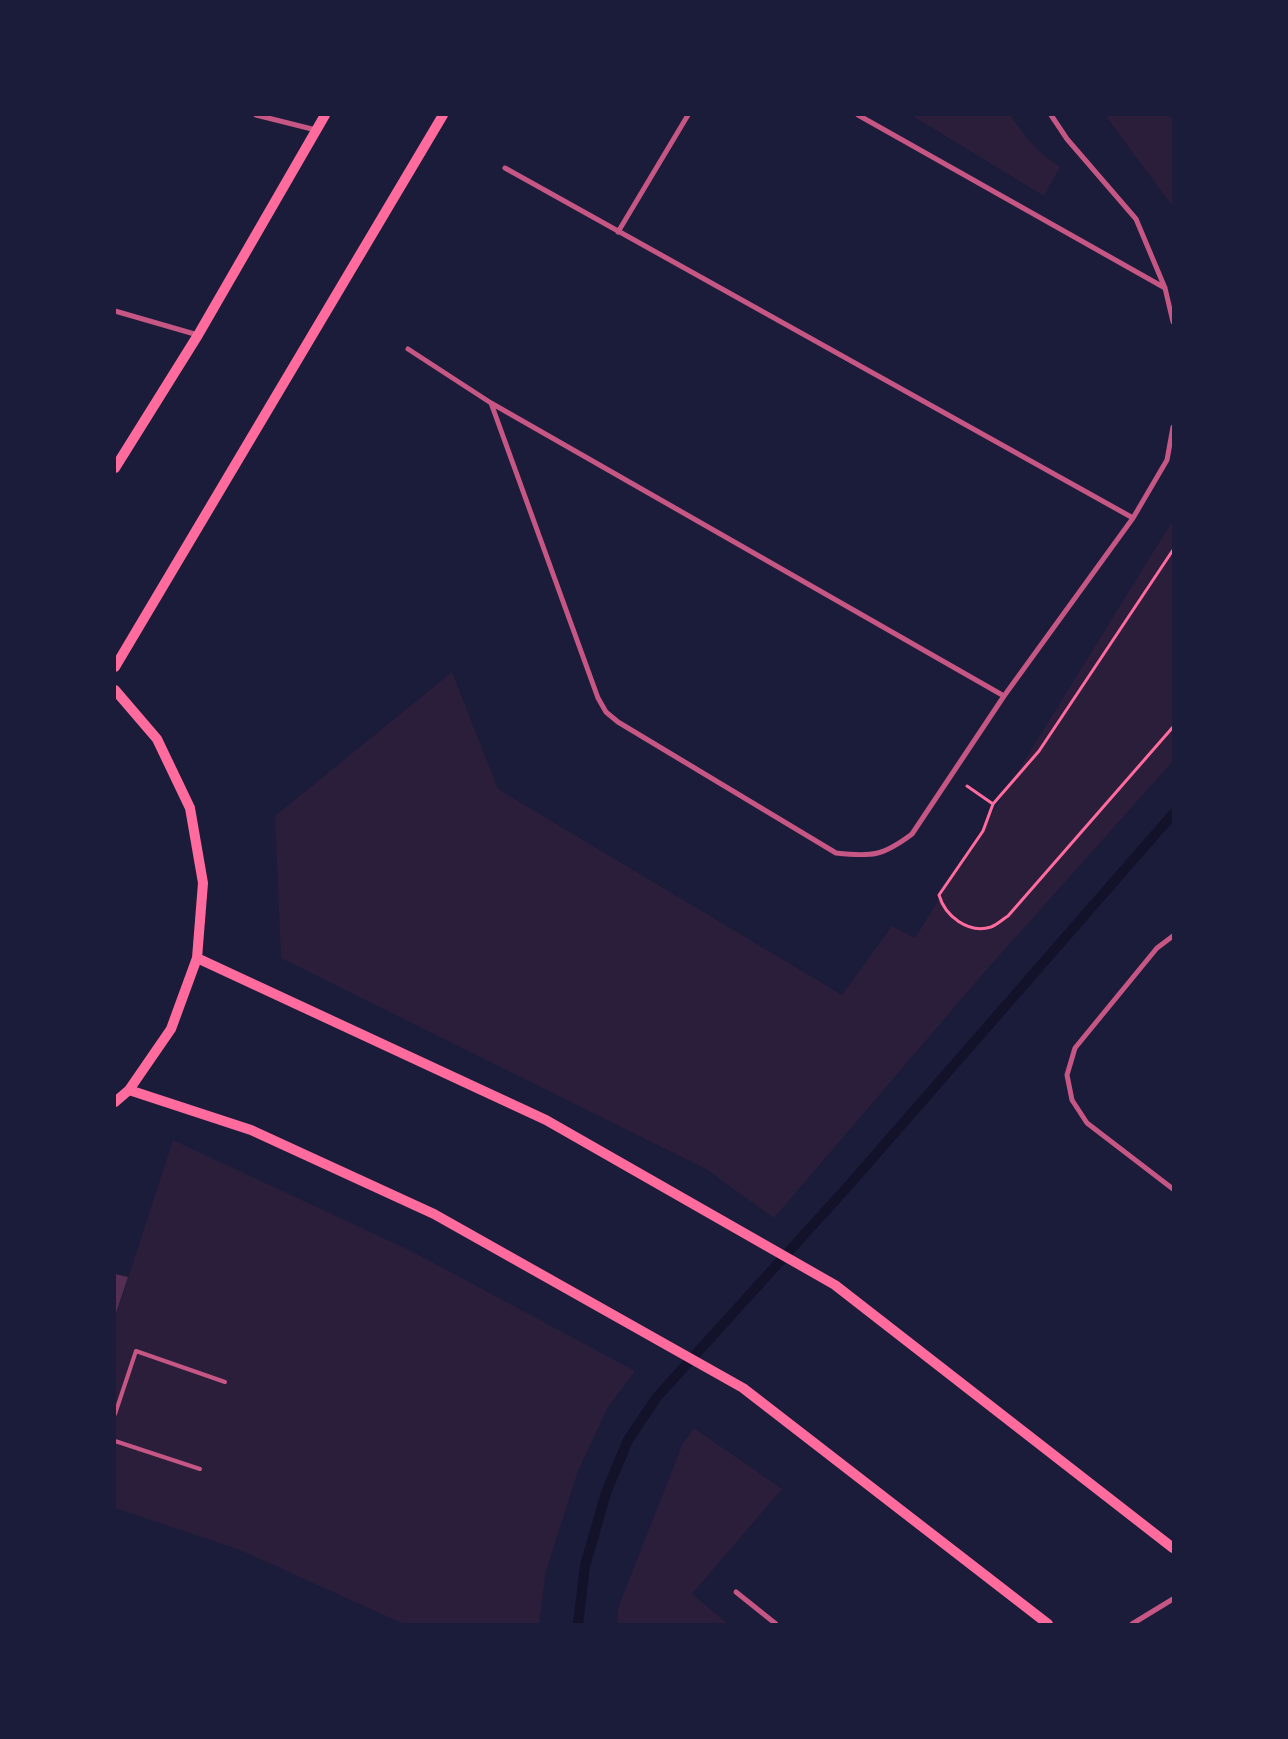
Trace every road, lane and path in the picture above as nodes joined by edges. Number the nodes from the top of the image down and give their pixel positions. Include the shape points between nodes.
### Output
1 (256, 115) edge
2 (325, 115) edge
3 (443, 115) edge
4 (688, 115) edge
5 (858, 115) edge
6 (1051, 115) edge
7 (316, 130) junction
8 (506, 168) dead end
9 (618, 232) junction
10 (1165, 288) junction
11 (115, 311) edge
12 (1173, 322) edge
13 (198, 335) junction
14 (408, 349) dead end
15 (491, 403) junction
16 (1173, 427) edge
17 (115, 468) edge
18 (1134, 518) junction
19 (1173, 550) edge
20 (115, 667) edge
21 (115, 690) edge
22 (1004, 696) junction
23 (1173, 726) edge
24 (952, 776) junction
25 (993, 804) junction
26 (1173, 936) edge
27 (197, 958) junction
28 (129, 1090) junction
29 (115, 1102) edge
30 (1173, 1189) edge
31 (225, 1382) dead end
32 (115, 1414) edge
33 (115, 1441) edge
34 (200, 1469) dead end
35 (1173, 1548) edge
36 (736, 1592) dead end
37 (1173, 1599) edge
38 (776, 1624) edge
39 (1048, 1624) edge
40 (1132, 1624) edge

1 - 7 street
2 - 7 main road
3 - 20 main road
4 - 9 street
5 - 10 street
6 - 10 street via 1067,140 1136,219
7 - 13 main road
8 - 9 street
9 - 18 street
10 - 12 street
11 - 13 street
13 - 17 main road
14 - 15 street
15 - 22 street
15 - 24 street via 598,698 606,712 618,722 836,853 866,856 892,849 912,834
16 - 18 street via 1167,460
18 - 22 street
19 - 25 path via 1039,752
21 - 27 main road via 157,738 190,808 204,882
22 - 24 street
23 - 25 path via 1008,916 990,927 967,926 951,917 942,907 939,896 983,831
24 - 25 path
26 - 30 street via 1157,948 1075,1048 1067,1075 1072,1100 1087,1123
27 - 28 main road via 171,1029
27 - 35 main road via 546,1120 834,1285
28 - 29 main road
28 - 39 main road via 251,1130 434,1214 743,1388
31 - 32 lane via 136,1351
33 - 34 lane
36 - 38 street
37 - 40 street

